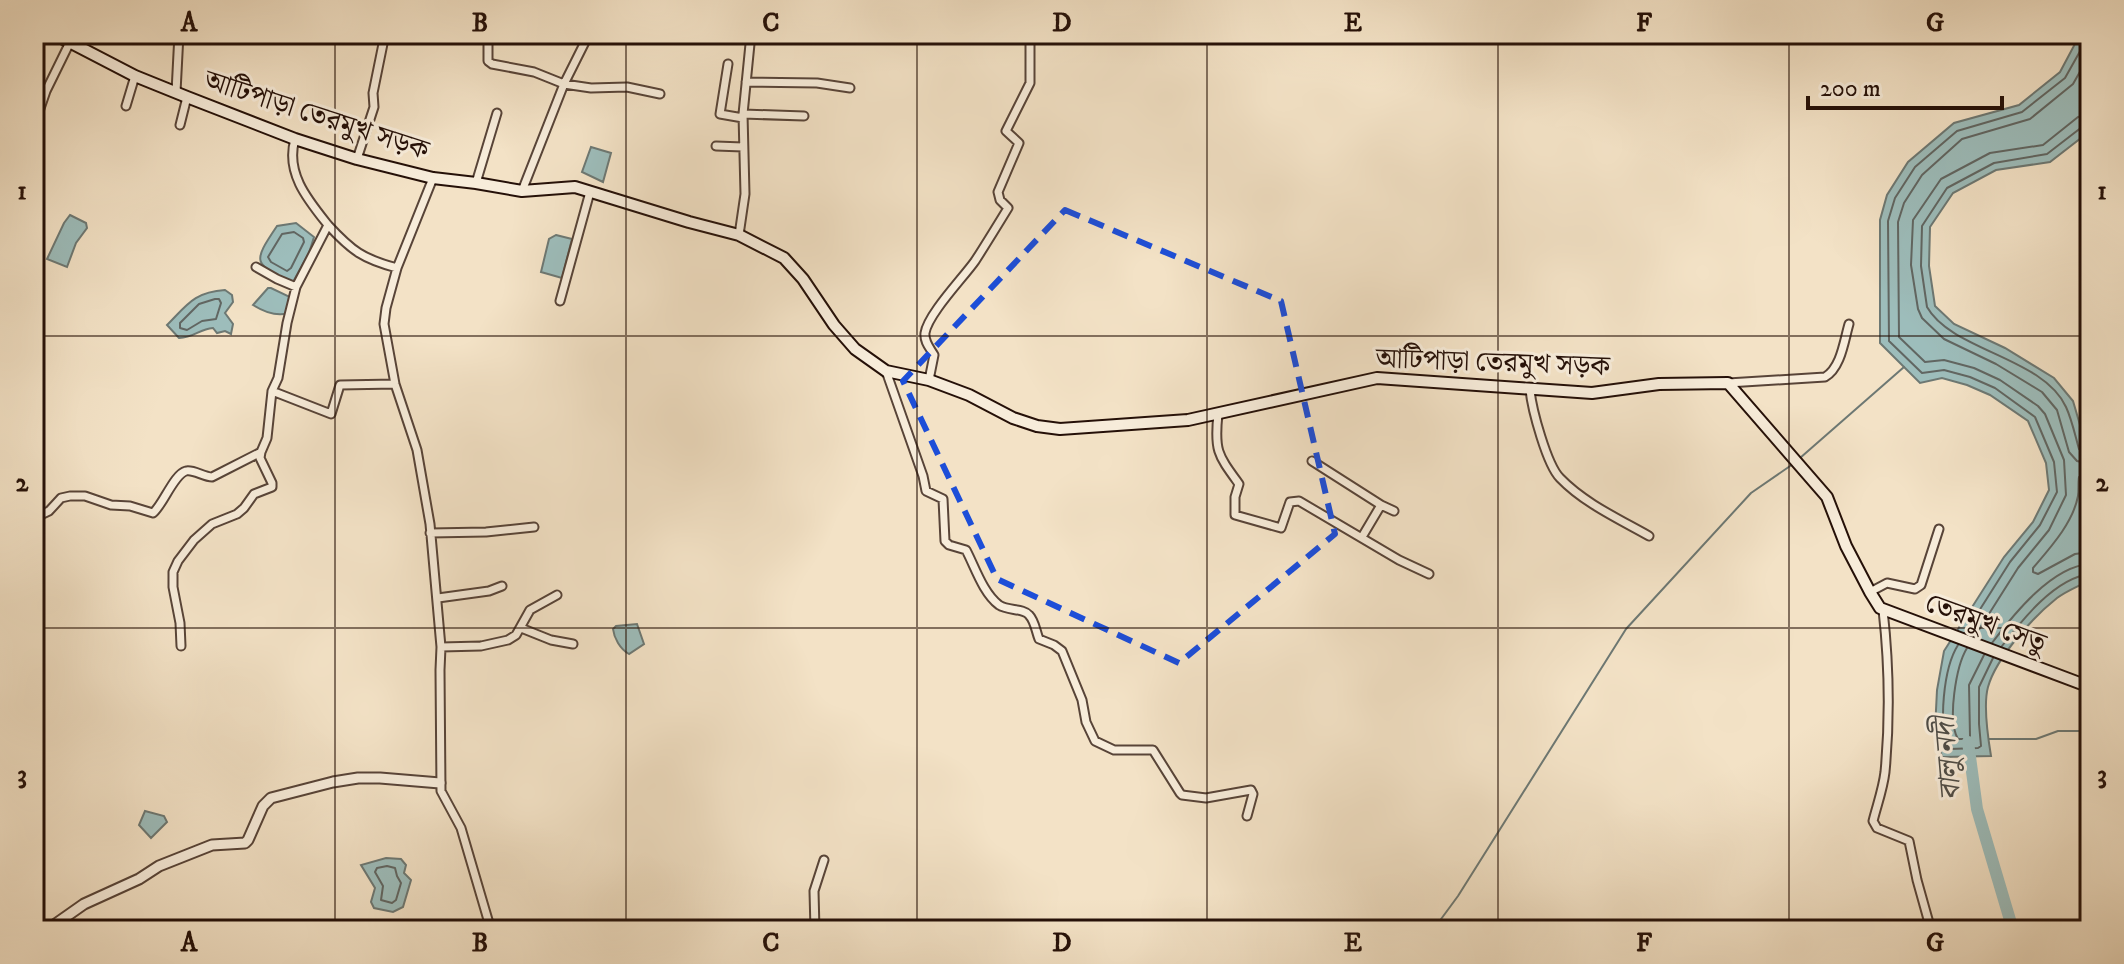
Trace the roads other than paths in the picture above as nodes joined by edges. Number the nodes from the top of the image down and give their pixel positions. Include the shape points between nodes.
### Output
1 (54, 34) edge
2 (179, 34) edge
3 (361, 34) edge
4 (589, 34) edge
5 (751, 34) edge
6 (1030, 34) edge
7 (488, 36) edge
8 (384, 37) edge
9 (73, 39) edge
10 (728, 64) dead end
11 (135, 76) junction
12 (746, 82) junction
13 (564, 84) junction
14 (850, 88) dead end
15 (176, 92) junction
16 (660, 94) dead end
17 (187, 97) junction
18 (126, 106) dead end
19 (497, 113) dead end
20 (743, 116) junction
21 (804, 116) dead end
22 (180, 125) dead end
23 (34, 126) edge
24 (295, 139) junction
25 (716, 146) dead end
26 (743, 147) junction
27 (357, 159) junction
28 (433, 178) junction
29 (476, 183) junction
30 (522, 191) junction
31 (590, 192) junction
32 (328, 225) junction
33 (739, 235) junction
34 (256, 267) dead end
35 (397, 268) junction
36 (296, 287) junction
37 (560, 301) dead end
38 (1849, 324) dead end
39 (886, 371) junction
40 (929, 380) junction
41 (1728, 383) junction
42 (395, 384) junction
43 (1530, 390) junction
44 (272, 391) junction
45 (1218, 414) junction
46 (261, 452) junction
47 (1312, 461) dead end
48 (1381, 505) junction
49 (1394, 511) dead end
50 (34, 518) edge
51 (534, 527) dead end
52 (1939, 529) dead end
53 (430, 533) junction
54 (1649, 536) dead end
55 (1362, 537) junction
56 (1429, 574) dead end
57 (502, 586) dead end
58 (1870, 592) junction
59 (557, 595) dead end
60 (438, 598) junction
61 (1883, 610) junction
62 (521, 628) junction
63 (573, 644) dead end
64 (181, 646) dead end
65 (441, 647) junction
66 (2090, 687) edge
67 (440, 783) junction
68 (1247, 816) dead end
69 (824, 860) dead end
70 (47, 930) edge
71 (491, 930) edge
72 (815, 930) edge
73 (1931, 930) edge

1 - 9 main road, আটিপাড়া তেরমুখ সড়ক
2 - 15 street
3 - 8 street
4 - 13 street
5 - 12 street
6 - 40 street via 1030,83 1006,131 1019,143 998,192 1008,208 926,328 934,355
7 - 13 street via 492,64
8 - 27 street via 374,107
9 - 11 main road, আটিপাড়া তেরমুখ সড়ক
9 - 23 street
10 - 20 street via 720,114
11 - 15 main road, আটিপাড়া তেরমুখ সড়ক
11 - 18 street
12 - 14 street
12 - 20 street
13 - 16 street
13 - 30 street
15 - 17 main road, আটিপাড়া তেরমুখ সড়ক
17 - 22 street
17 - 24 main road, আটিপাড়া তেরমুখ সড়ক
19 - 29 street
20 - 21 street
20 - 26 street
24 - 27 main road, আটিপাড়া তেরমুখ সড়ক
24 - 32 street via 292,166 308,200
25 - 26 street
26 - 33 street via 745,194
27 - 28 main road, আটিপাড়া তেরমুখ সড়ক
28 - 29 main road, আটিপাড়া তেরমুখ সড়ক
28 - 35 street
29 - 30 main road, আটিপাড়া তেরমুখ সড়ক
30 - 31 main road, আটিপাড়া তেরমুখ সড়ক via 575,187
31 - 33 main road, আটিপাড়া তেরমুখ সড়ক
31 - 37 street
32 - 35 street via 357,253
32 - 36 street
33 - 39 main road, আটিপাড়া তেরমুখ সড়ক via 784,258 855,349
34 - 36 street
35 - 42 street via 384,324
36 - 44 street
38 - 41 street via 1836,366 1825,377
39 - 40 main road, আটিপাড়া তেরমুখ সড়ক
39 - 68 street via 926,491 943,499 945,541 966,550 998,604 1026,613 1039,639 1062,651 1095,741 1114,750 1153,750 1182,795 1206,798 1251,790
40 - 45 main road, আটিপাড়া তেরমুখ সড়ক via 1013,418 1060,429
41 - 43 main road, আটিপাড়া তেরমুখ সড়ক via 1659,384 1592,393
41 - 58 main road via 1822,491
42 - 44 street via 340,385 331,414
42 - 53 street via 417,450
43 - 45 main road, আটিপাড়া তেরমুখ সড়ক via 1377,378
43 - 54 street via 1558,476
44 - 46 street
45 - 55 street via 1218,453 1239,484 1235,515 1281,528 1295,501
46 - 50 street via 212,477 183,472 153,513 70,496
46 - 64 street via 272,487 254,494 237,514 212,524 173,572
47 - 48 street
48 - 49 street
48 - 55 street
51 - 53 street
52 - 58 street via 1921,585 1915,589 1887,583
53 - 60 street
55 - 56 street
57 - 60 street
58 - 61 main road
59 - 62 street via 530,610
60 - 65 street
61 - 66 main road, তেরমুখ সেতু
61 - 73 street via 1885,775 1873,821 1877,828 1909,841
62 - 63 street
62 - 65 street via 500,642
65 - 67 street
67 - 70 street via 358,778 271,798 245,843 212,845 159,866 84,904
67 - 71 street via 461,828
69 - 72 street via 814,891

